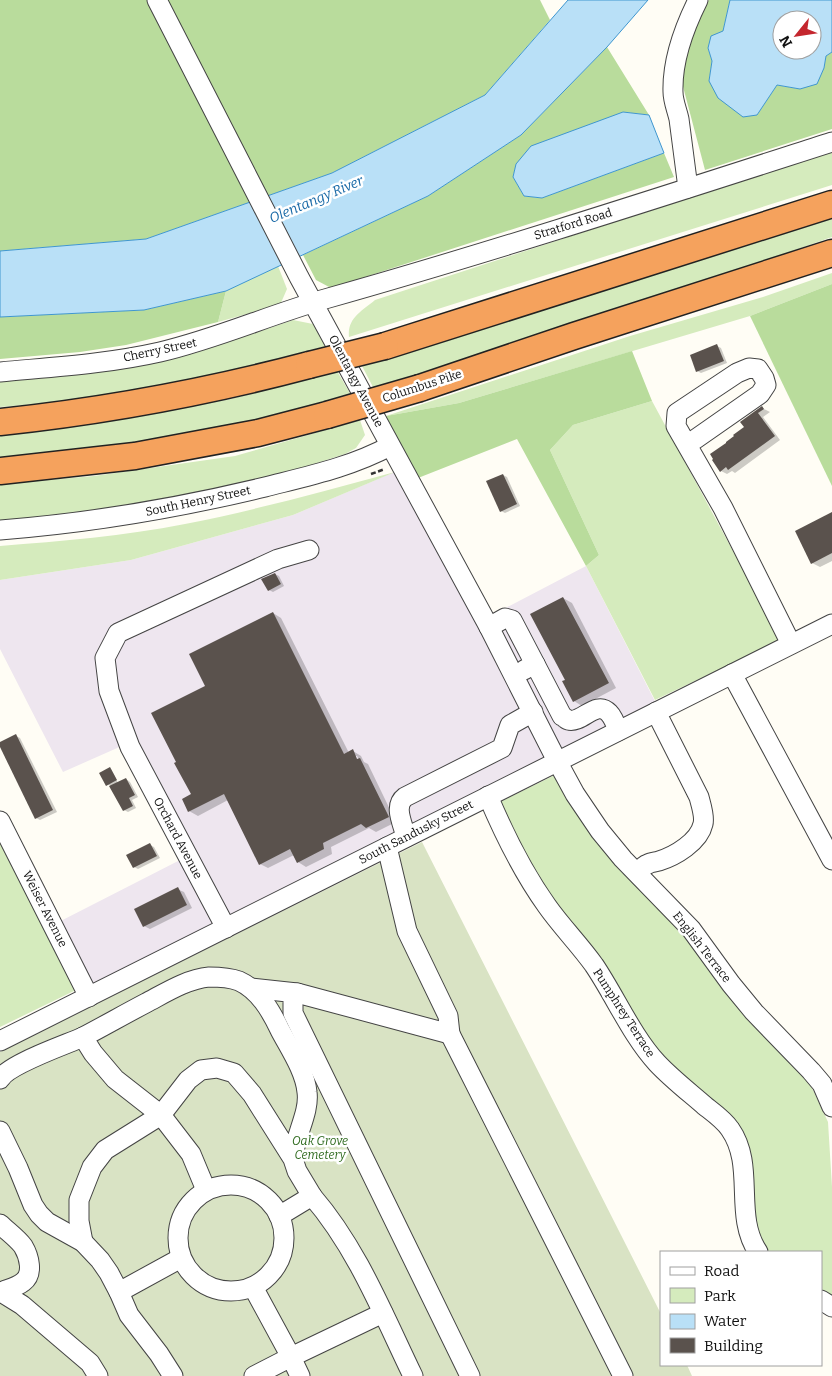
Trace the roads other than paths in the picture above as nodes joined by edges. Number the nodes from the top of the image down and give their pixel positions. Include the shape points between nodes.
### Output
1 (157, 0) edge
2 (698, 0) edge
3 (832, 142) edge
4 (688, 188) junction
5 (832, 204) edge
6 (832, 253) edge
7 (313, 303) junction
8 (0, 372) edge
9 (0, 422) edge
10 (687, 445) junction
11 (390, 446) junction
12 (0, 471) edge
13 (0, 530) edge
14 (309, 550) dead end
15 (832, 624) edge
16 (489, 627) junction
17 (791, 644) junction
18 (535, 664) junction
19 (732, 674) junction
20 (514, 675) junction
21 (533, 712) junction
22 (656, 712) junction
23 (618, 730) junction
24 (557, 761) junction
25 (488, 796) junction
26 (0, 822) edge
27 (406, 837) junction
28 (386, 847) junction
29 (832, 860) edge
30 (640, 876) junction
31 (226, 928) junction
32 (251, 988) junction
33 (297, 993) junction
34 (89, 997) junction
35 (450, 1034) junction
36 (83, 1037) junction
37 (0, 1041) edge
38 (0, 1079) edge
39 (832, 1107) edge
40 (162, 1115) junction
41 (0, 1131) edge
42 (293, 1159) junction
43 (206, 1190) junction
44 (312, 1196) junction
45 (279, 1216) junction
46 (0, 1224) edge
47 (83, 1242) junction
48 (757, 1251) edge
49 (181, 1258) junction
50 (253, 1286) junction
51 (0, 1291) edge
52 (119, 1292) junction
53 (383, 1313) junction
54 (290, 1357) junction
55 (98, 1376) edge
56 (173, 1376) edge
57 (254, 1376) edge
58 (300, 1376) edge
59 (413, 1376) edge
60 (470, 1376) edge
61 (623, 1376) edge

1 - 7 street, Olentangy Avenue
2 - 4 street via 681,40 673,94
3 - 4 street, Stratford Road
4 - 7 street, Stratford Road
5 - 9 highway, bridge via 385,346 309,366 164,399
6 - 12 highway, Columbus Pike, bridge via 420,388 327,415 258,433 136,456
7 - 8 street, Cherry Street via 211,339 158,352 78,365
7 - 11 street, Olentangy Avenue
10 - 10 street via 676,426 677,413 737,373 749,368 758,369 766,384 760,394
10 - 17 street via 723,508
11 - 13 street, South Henry Street via 345,466 227,496 104,519
11 - 16 street, Olentangy Avenue
14 - 31 street, Orchard Avenue via 278,559 118,633 105,658 109,691 130,748
15 - 17 street, South Sandusky Street
16 - 18 street via 505,618 512,620
16 - 20 street, Olentangy Avenue
17 - 19 street, South Sandusky Street
18 - 20 street
18 - 23 street via 562,716 575,720 602,709 608,712
19 - 22 street, South Sandusky Street
19 - 29 street
20 - 21 street, Olentangy Avenue
21 - 24 street, Olentangy Avenue
21 - 27 street via 510,725 502,748 400,800 398,808
22 - 23 street, South Sandusky Street
22 - 30 street via 698,797 703,824 686,846 647,864
23 - 24 street, South Sandusky Street
24 - 25 street, South Sandusky Street
24 - 30 street, English Terrace via 600,831
25 - 27 street, South Sandusky Street
25 - 48 street, Pumphrey Terrace via 528,879 593,964 644,1046 657,1063 719,1117 734,1135 741,1154 749,1237
26 - 34 street, Weiser Avenue
27 - 28 street, South Sandusky Street
28 - 31 street, South Sandusky Street
28 - 35 street via 407,931 448,1016
30 - 39 street, English Terrace via 691,929 754,1012 822,1084
31 - 34 street, South Sandusky Street
32 - 33 street
32 - 36 street via 238,981 209,977 174,988
32 - 42 street via 265,1003 278,1026 308,1094
33 - 35 street
33 - 60 street via 293,1000 293,1013
34 - 37 street, South Sandusky Street
35 - 61 street
36 - 38 street via 15,1066
36 - 40 street via 115,1079
40 - 42 street via 188,1080 201,1070 216,1068 234,1073 252,1094
40 - 43 street via 192,1154
40 - 47 street via 105,1150 92,1167 79,1200 78,1221
41 - 47 street via 39,1214
42 - 44 street
43 - 45 street via 240,1185 269,1201
43 - 49 street via 194,1199 178,1226
44 - 45 street
44 - 53 street via 348,1244
45 - 50 street via 284,1232 283,1248 267,1277
46 - 51 street via 22,1246 30,1268 23,1282
47 - 52 street via 109,1273
49 - 50 street via 203,1284 219,1290 236,1291
49 - 52 street
50 - 54 street
51 - 55 street via 22,1305 90,1363
52 - 56 street via 128,1316
53 - 54 street
53 - 59 street
54 - 57 street
54 - 58 street

